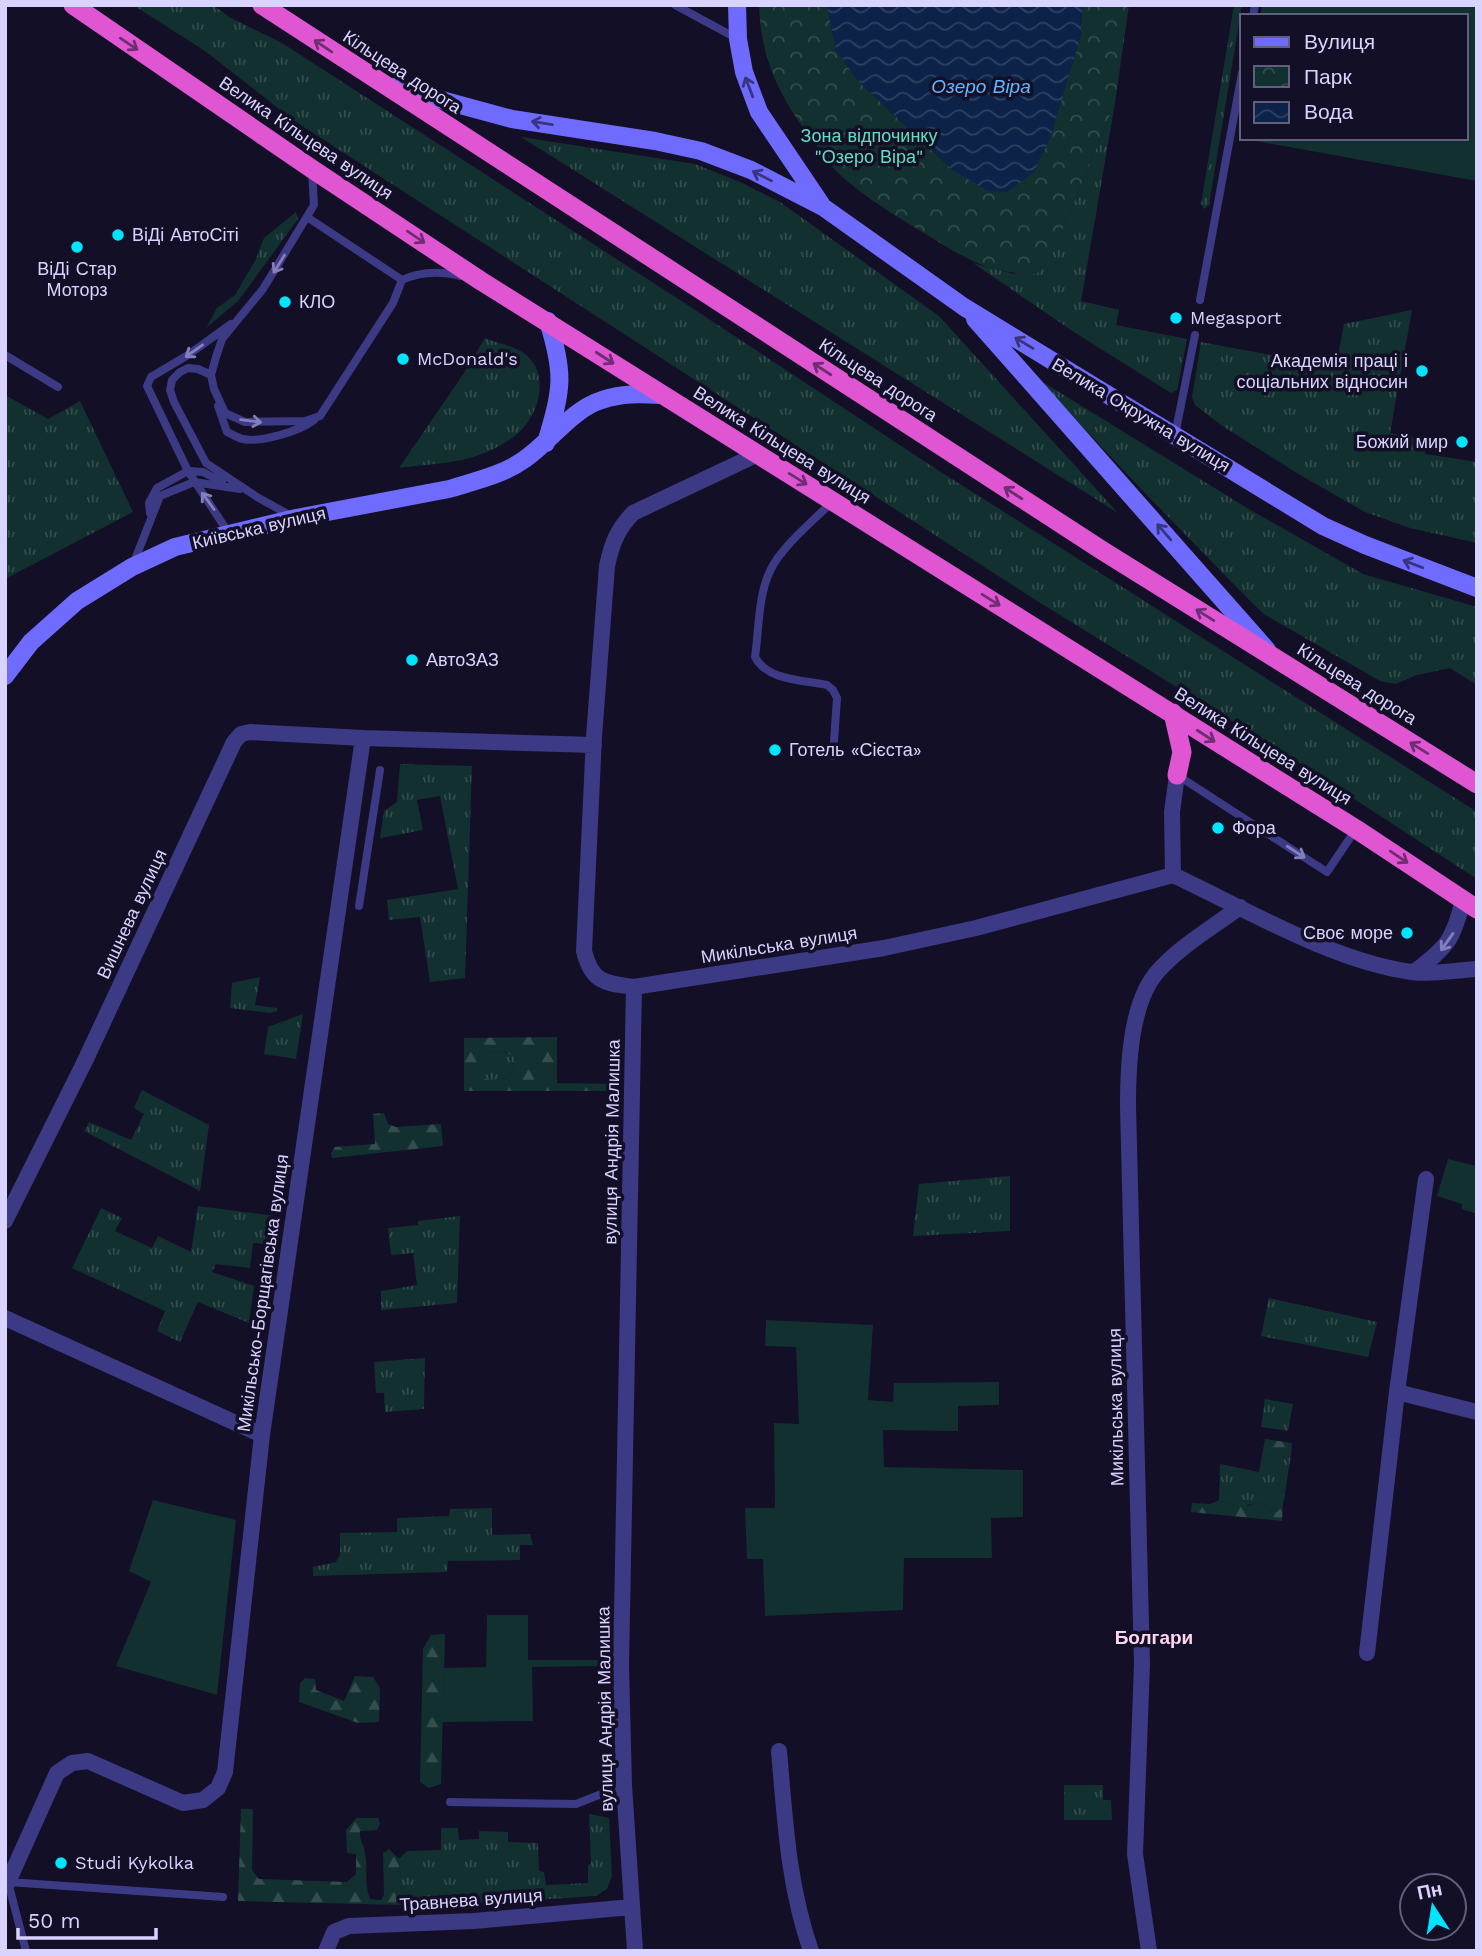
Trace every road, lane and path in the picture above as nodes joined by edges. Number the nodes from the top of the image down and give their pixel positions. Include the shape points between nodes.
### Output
1 (73, 5) edge
2 (262, 5) edge
3 (675, 5) edge
4 (737, 5) edge
5 (738, 38) junction
6 (380, 83) junction
7 (1240, 84) edge
8 (312, 169) junction
9 (823, 207) junction
10 (307, 217) junction
11 (402, 280) junction
12 (481, 281) junction
13 (1200, 300) dead end
14 (964, 307) junction
15 (248, 309) junction
16 (548, 321) junction
17 (1195, 335) dead end
18 (5, 355) edge
19 (211, 375) junction
20 (58, 387) dead end
21 (214, 389) junction
22 (662, 395) junction
23 (320, 416) junction
24 (1175, 435) junction
25 (546, 443) junction
26 (758, 454) junction
27 (188, 471) junction
28 (194, 482) junction
29 (230, 486) junction
30 (250, 492) junction
31 (833, 501) junction
32 (296, 518) junction
33 (150, 523) junction
34 (228, 532) junction
35 (132, 567) junction
36 (1477, 588) edge
37 (1274, 658) junction
38 (5, 676) edge
39 (1172, 713) junction
40 (363, 738) junction
41 (594, 745) junction
42 (833, 756) dead end
43 (380, 770) dead end
44 (1177, 775) junction
45 (1477, 784) edge
46 (1356, 829) junction
47 (365, 871) junction
48 (343, 875) junction
49 (1172, 876) junction
50 (1470, 904) edge
51 (359, 906) dead end
52 (1240, 907) junction
53 (1477, 969) edge
54 (1414, 972) junction
55 (634, 987) junction
56 (1426, 1179) dead end
57 (5, 1221) edge
58 (5, 1318) edge
59 (1397, 1392) junction
60 (1477, 1412) edge
61 (262, 1435) junction
62 (1367, 1653) dead end
63 (779, 1751) dead end
64 (624, 1786) junction
65 (450, 1802) dead end
66 (7, 1882) edge
67 (223, 1896) dead end
68 (632, 1907) junction
69 (26, 1951) edge
70 (326, 1951) edge
71 (635, 1951) edge
72 (811, 1951) edge
73 (1149, 1951) edge

1 -> 8 highway, Велика Кільцева вулиця
6 -> 2 highway, Кільцева дорога
3 - 5 lane
4 - 5 main road
9 -> 5 main road via 759,112 744,72
9 -> 6 main road via 751,170 701,151 512,119
37 -> 6 highway, Кільцева дорога
7 - 13 lane
8 - 10 lane via 314,205
8 -> 12 highway, Велика Кільцева вулиця
9 - 14 main road, Велика Окружна вулиця
10 - 11 lane
10 -> 15 lane
11 - 12 lane via 415,274 447,273
11 - 23 lane via 393,303
12 - 16 highway, Велика Кільцева вулиця
24 -> 14 main road, Велика Окружна вулиця
37 -> 14 main road
15 - 19 lane via 222,339
15 -> 27 lane via 151,377 147,386
16 -> 22 highway, Велика Кільцева вулиця
16 - 25 main road via 561,380
17 - 24 lane
18 - 20 lane
19 - 21 lane
19 - 30 lane via 188,368 180,372 170,390 174,402 206,463
21 -> 23 lane via 225,413 245,422 305,421
21 - 23 lane via 227,432 242,439 282,434
22 - 25 main road, Київська вулиця via 629,394 600,400
22 - 26 highway, Велика Кільцева вулиця
36 -> 24 main road, Велика Окружна вулиця via 1323,526
25 - 32 main road, Київська вулиця via 523,461 460,486
26 -> 31 highway, Велика Кільцева вулиця
26 - 41 street via 633,513 618,528 607,566
27 - 28 lane
27 - 29 lane via 203,472
27 - 33 lane via 157,488 149,503
28 - 29 lane
28 - 33 lane via 160,496
34 -> 28 lane
29 - 30 lane
30 - 32 lane
31 -> 39 highway, Велика Кільцева вулиця
31 - 42 lane via 769,571 755,657 770,673 833,690
32 - 34 main road, Київська вулиця
33 - 35 lane
34 - 35 main road, Київська вулиця via 175,547
35 - 38 main road, Київська вулиця via 77,601 31,642
45 -> 37 highway, Кільцева дорога
39 - 44 highway via 1182,752
39 -> 46 highway, Велика Кільцева вулиця
40 - 41 street
40 - 48 street, Микільсько-Борщагівська вулиця
40 - 57 street, Вишнева вулиця via 250,732 234,742
41 - 55 street via 584,951 596,977 608,984
43 - 47 lane
44 -> 46 lane via 1327,872
44 - 49 street
46 -> 50 highway, Велика Кільцева вулиця
47 - 48 lane
47 - 51 lane
48 - 61 street, Микільсько-Борщагівська вулиця
49 - 52 street
49 - 55 street, Микільська вулиця via 884,948
50 -> 54 street via 1451,940
52 - 54 street via 1349,956
52 - 73 street, Микільська вулиця via 1158,971 1142,998 1133,1035 1128,1106 1142,1664 1135,1854
53 - 54 street
55 - 64 street, вулиця Андрія Малишка via 621,1665
56 - 59 street
58 - 61 street
59 - 60 street
59 - 62 street
61 - 66 street, Микільсько-Борщагівська вулиця via 225,1772 218,1788 203,1800 183,1803 88,1761 72,1763 57,1773
63 - 72 street via 794,1899
64 - 65 lane via 576,1804
64 - 68 street, вулиця Андрія Малишка
66 - 67 lane
66 - 69 lane
68 - 70 street, Травнева вулиця via 349,1926 334,1931
68 - 71 street, вулиця Андрія Малишка

